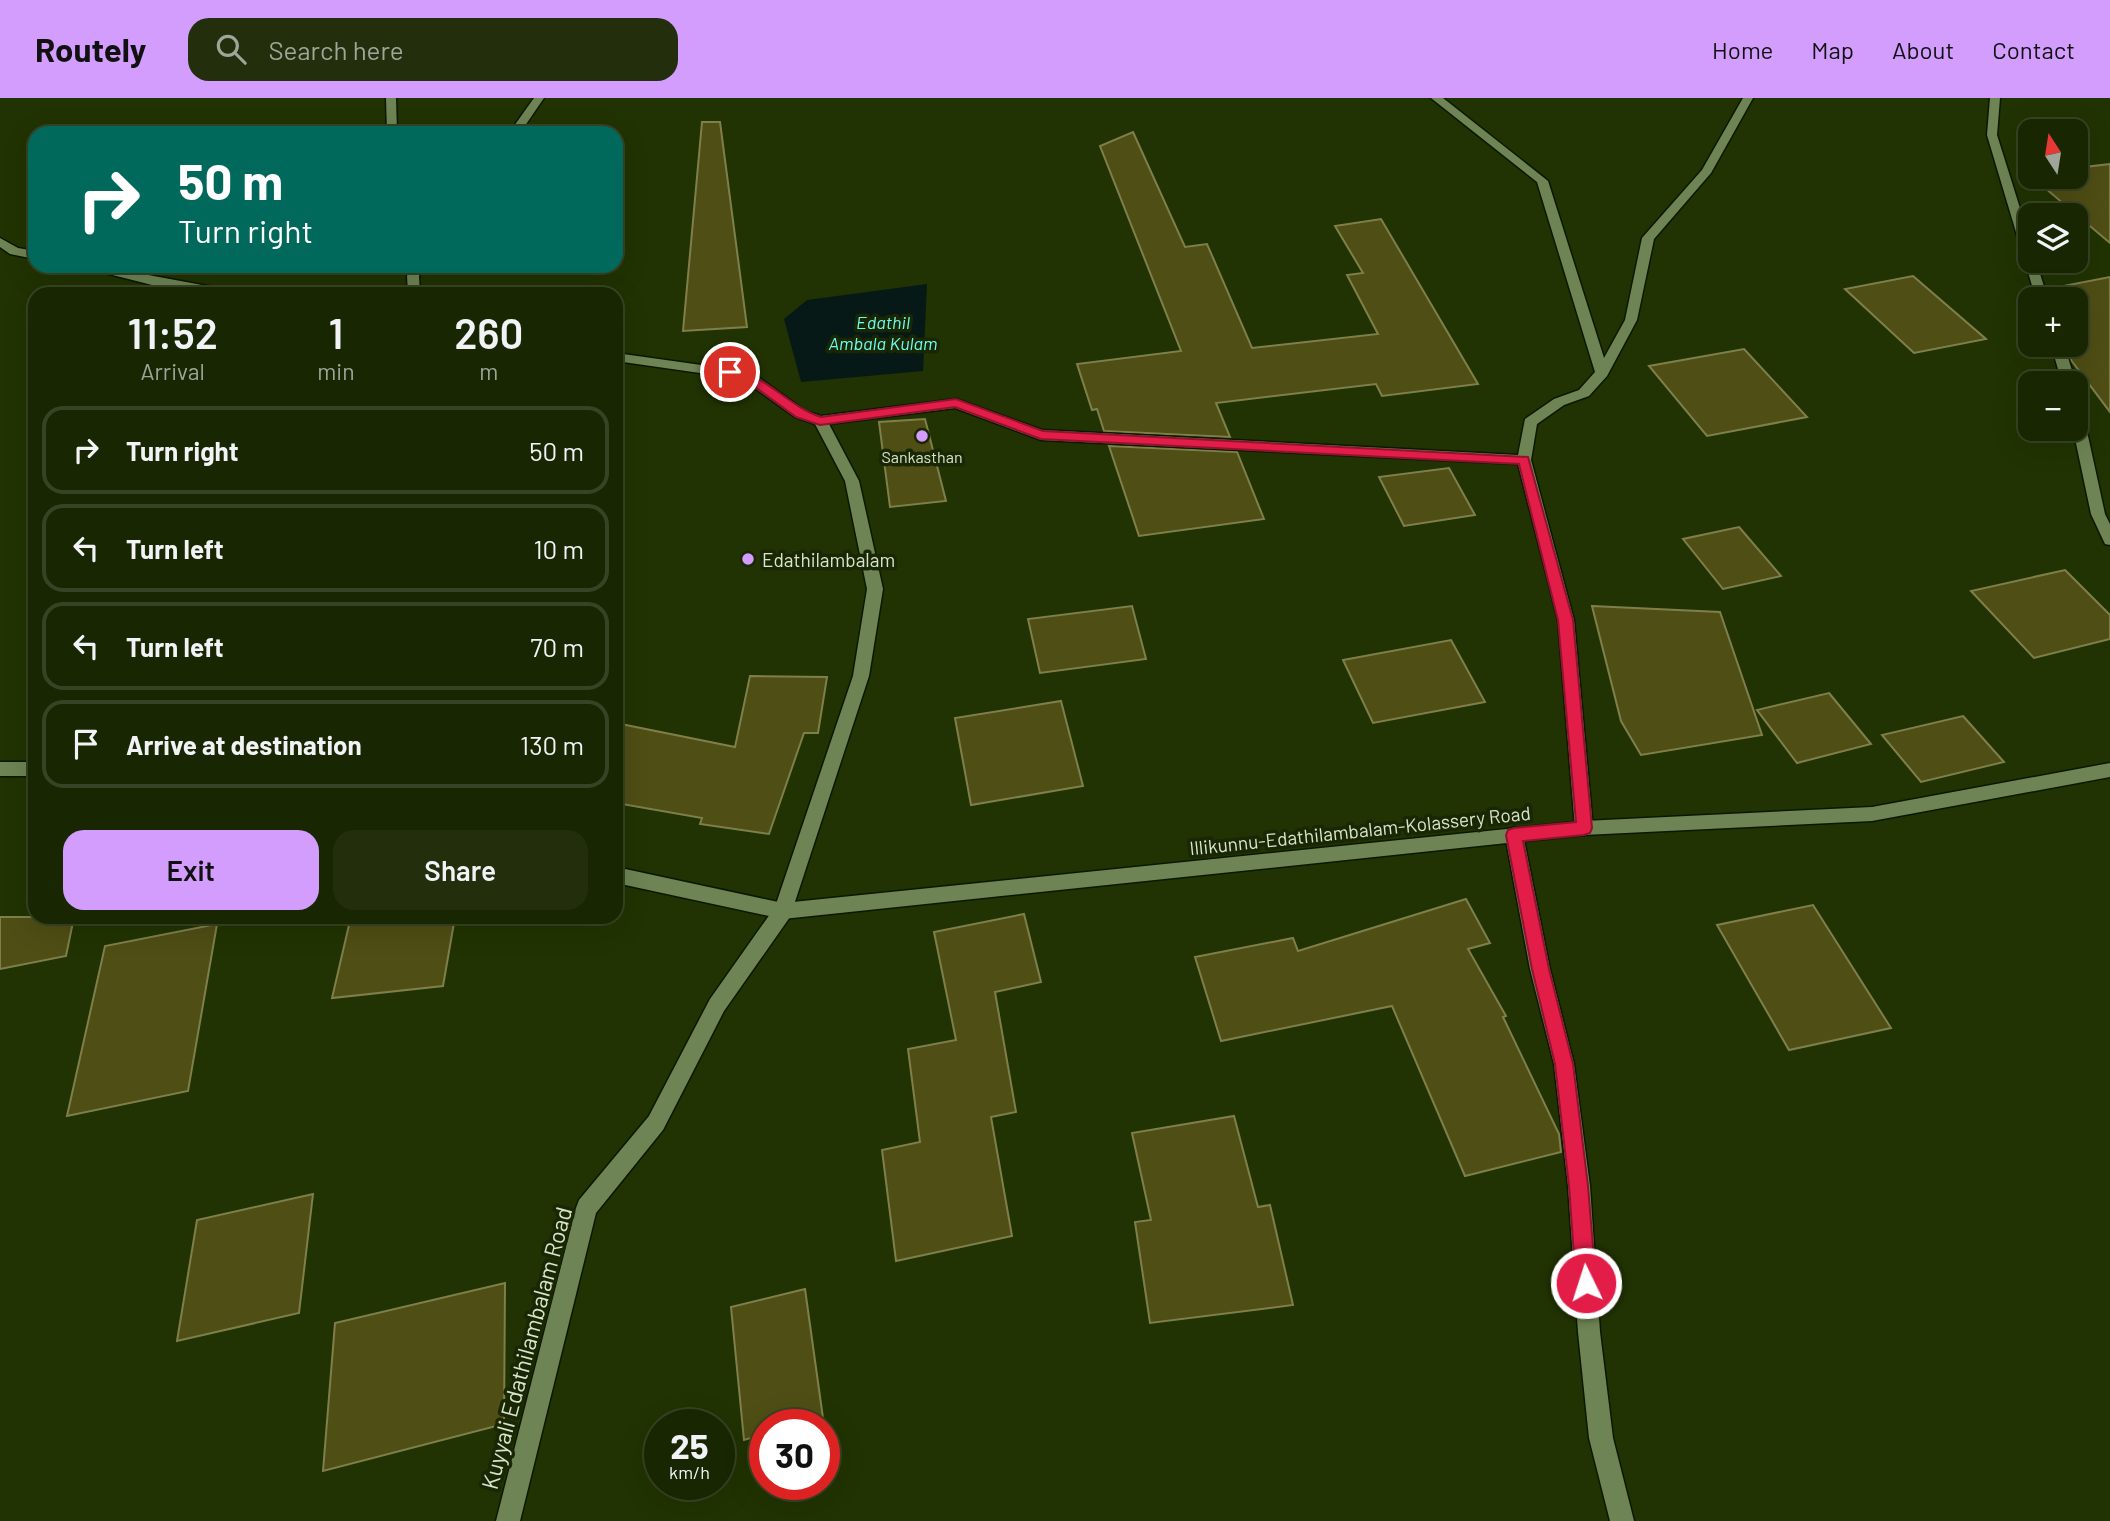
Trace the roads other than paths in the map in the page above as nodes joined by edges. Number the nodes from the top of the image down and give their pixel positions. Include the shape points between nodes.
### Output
1 (391, 98) edge
2 (539, 98) edge
3 (1436, 98) edge
4 (1748, 98) edge
5 (1995, 98) edge
6 (392, 126) edge
7 (519, 126) edge
8 (0, 242) edge
9 (28, 254) edge
10 (115, 273) edge
11 (185, 287) edge
12 (2038, 287) edge
13 (623, 358) edge
14 (1602, 373) junction
15 (820, 421) junction
16 (2082, 441) edge
17 (1524, 460) junction
18 (2110, 540) edge
19 (0, 769) edge
20 (28, 769) edge
21 (2110, 770) edge
22 (1584, 828) junction
23 (1514, 835) junction
24 (623, 877) edge
25 (783, 911) junction
26 (508, 1521) edge
27 (1622, 1521) edge

1 - 6 street
2 - 7 street
3 - 14 street via 1542,181
4 - 14 street via 1707,171 1648,238 1632,320
5 - 12 street via 1992,135
8 - 9 street
10 - 11 street
13 - 15 street via 746,375 800,414
14 - 17 street via 1584,393 1559,402 1531,422
15 - 17 street via 956,403 1041,435
15 - 25 street, Kuyyali Edathilambalam Road via 852,481 875,589 862,676
16 - 18 street via 2098,513
17 - 22 street via 1566,620
19 - 20 street
21 - 22 street, Illikunnu-Edathilambalam-Kolassery Road via 1872,814
22 - 23 street, Illikunnu-Edathilambalam-Kolassery Road
23 - 25 street, Illikunnu-Edathilambalam-Kolassery Road
23 - 27 street via 1564,1064 1601,1438
24 - 25 street, Illikunnu-Edathilambalam-Kolassery Road
25 - 26 street, Kuyyali Edathilambalam Road via 717,1005 656,1123 587,1208

